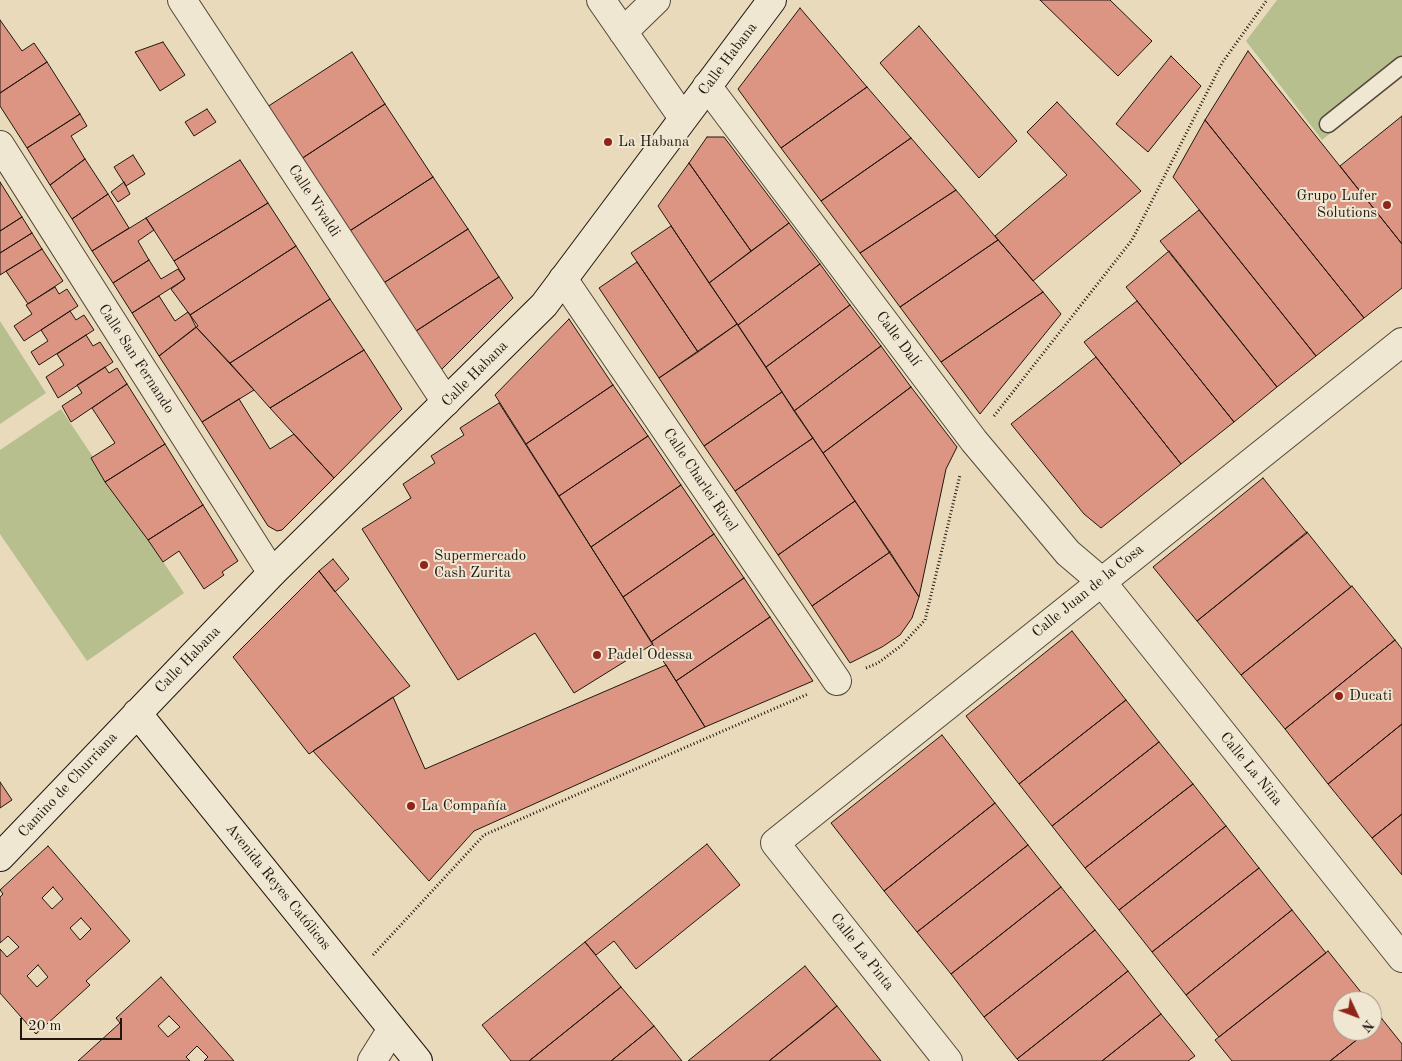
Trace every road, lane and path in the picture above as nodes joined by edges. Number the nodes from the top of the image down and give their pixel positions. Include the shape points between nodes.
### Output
1 (182, 0) edge
2 (601, 0) edge
3 (656, 0) edge
4 (772, 0) edge
5 (1267, 0) edge
6 (623, 32) junction
7 (1402, 65) edge
8 (707, 86) junction
9 (683, 118) junction
10 (1328, 124) dead end
11 (0, 145) edge
12 (563, 279) junction
13 (1402, 342) edge
14 (446, 402) junction
15 (974, 441) junction
16 (272, 573) junction
17 (1101, 580) junction
18 (837, 681) junction
19 (137, 713) junction
20 (775, 843) joint
21 (0, 857) edge
22 (1402, 958) edge
23 (352, 978) junction
24 (392, 1029) junction
25 (372, 1061) edge
26 (418, 1061) edge
27 (948, 1061) edge

1 - 14 street, Calle Vivaldi
2 - 6 street
3 - 6 street
4 - 8 street, Calle Habana
5 - 15 path via 1222,63 1132,240
6 - 9 street
7 - 10 lane
8 - 9 street, Calle Habana
8 - 15 street, Calle Dalí
9 - 12 street, Calle Habana
11 - 16 street, Calle San Fernando
12 - 14 street, Calle Habana via 544,305
12 - 18 street, Calle Charlei Rivel
13 - 17 street, Calle Juan de la Cosa
14 - 16 street, Calle Habana
15 - 17 street, Calle Dalí via 1068,553
15 - 18 path via 963,465 925,620 902,645 878,663
16 - 19 street, Calle Habana
17 - 20 street, Calle Juan de la Cosa
17 - 22 street, Calle La Niña
18 - 23 path via 484,835
19 - 21 street, Camino de Churriana
19 - 23 street, Avenida Reyes Católicos
20 - 27 street, Calle La Pinta
23 - 24 street, Avenida Reyes Católicos
24 - 25 street
24 - 26 street, Avenida Reyes Católicos

